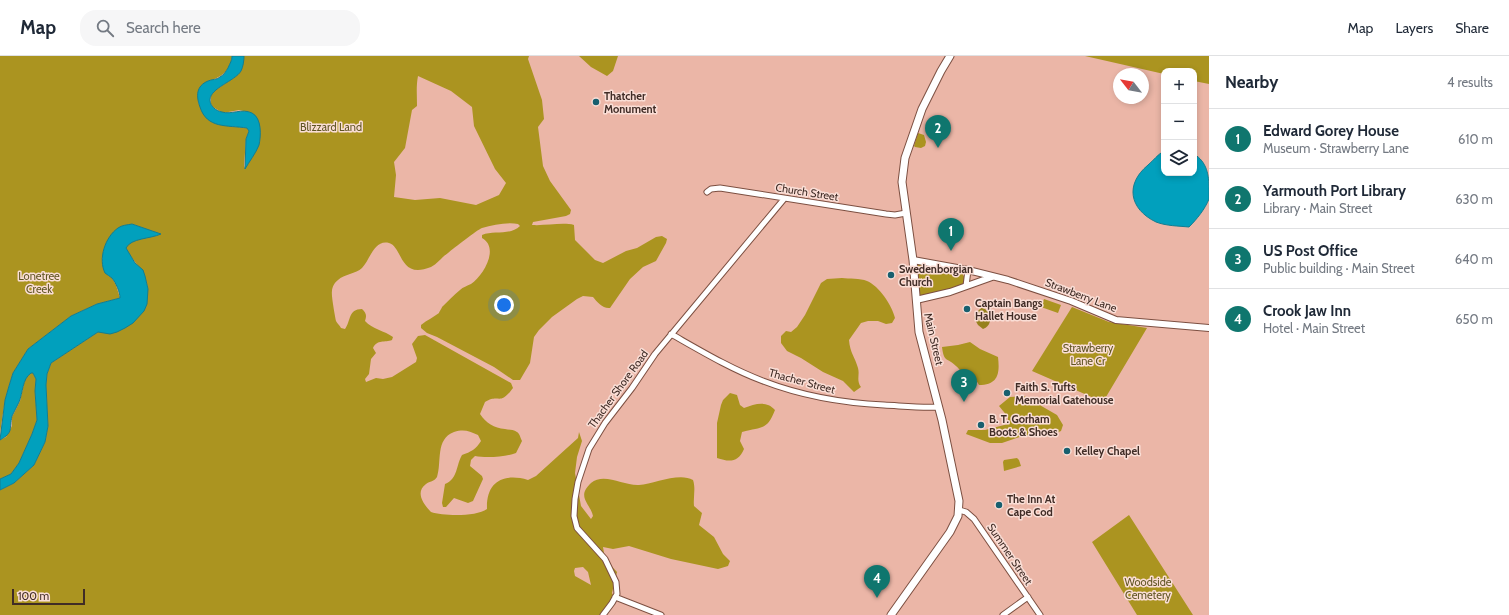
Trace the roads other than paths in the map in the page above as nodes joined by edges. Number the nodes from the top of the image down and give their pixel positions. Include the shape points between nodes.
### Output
1 (950, 56) edge
2 (707, 192) dead end
3 (784, 199) junction
4 (906, 213) junction
5 (913, 260) junction
6 (968, 270) junction
7 (994, 277) junction
8 (966, 286) junction
9 (916, 300) junction
10 (1209, 328) edge
11 (671, 334) junction
12 (939, 407) junction
13 (959, 510) junction
14 (615, 597) junction
15 (1028, 597) junction
16 (603, 615) edge
17 (660, 615) edge
18 (891, 615) edge
19 (1003, 615) edge
20 (1040, 615) edge

1 - 4 main road, Main Street via 922,109 906,158 902,182
2 - 3 street, Church Street via 720,188
3 - 4 street, Church Street via 886,214
3 - 11 street, Thacher Shore Road
4 - 5 main road, Main Street
5 - 6 street, Strawberry Lane
5 - 9 main road, Main Street
6 - 7 street, Strawberry Lane
6 - 8 street
7 - 8 street
7 - 10 street, Strawberry Lane via 1071,301 1116,320
8 - 9 street
9 - 12 main road, Main Street via 919,332
11 - 12 street, Thacher Street via 763,382 820,399 861,404
11 - 14 street, Thacher Shore Road via 594,441 575,494 575,524 607,562 616,582
12 - 13 main road, Main Street via 956,481
13 - 15 street, Summer Street via 974,519
13 - 18 main road, Main Street via 950,532
14 - 16 street
14 - 17 street
15 - 19 street
15 - 20 street, Summer Street

